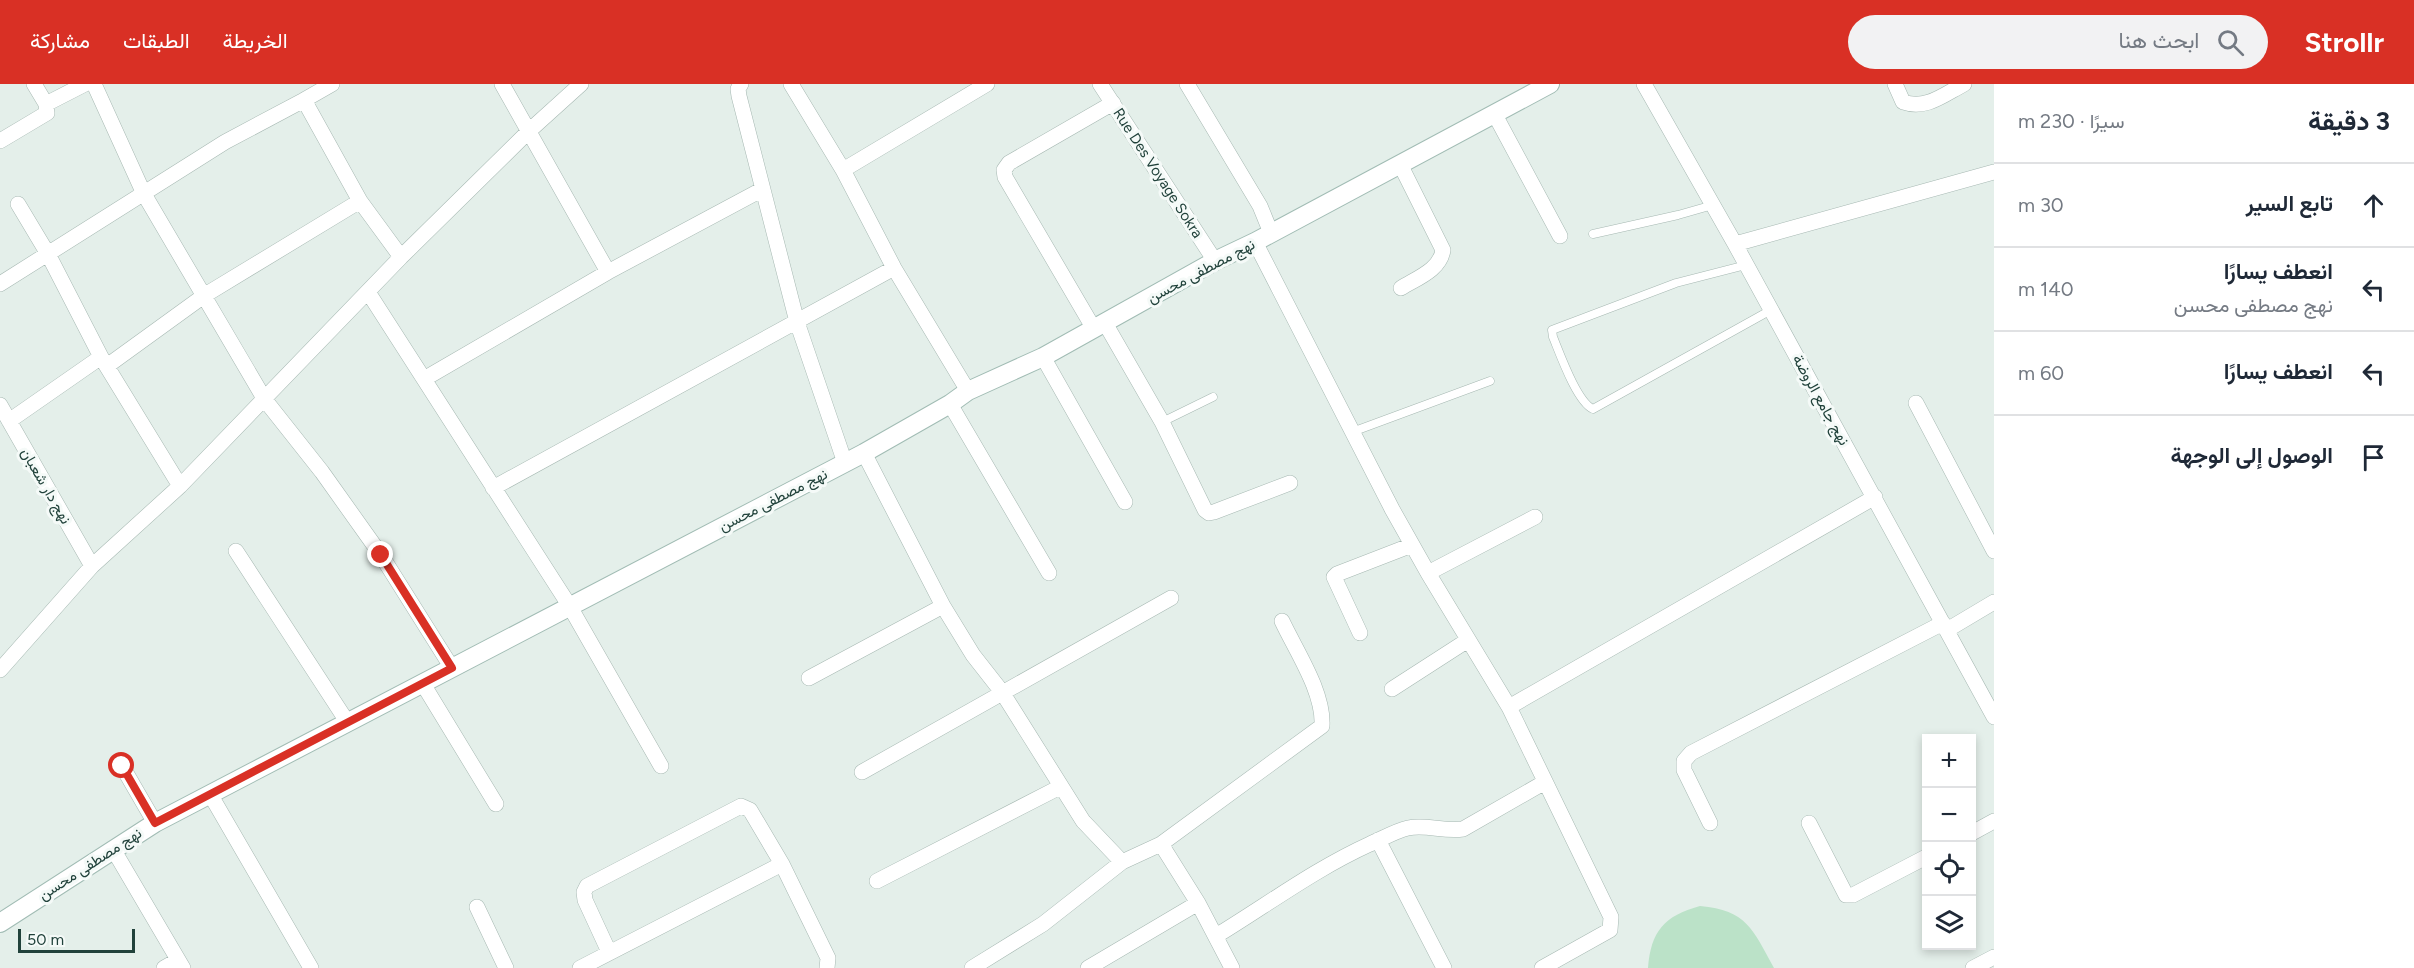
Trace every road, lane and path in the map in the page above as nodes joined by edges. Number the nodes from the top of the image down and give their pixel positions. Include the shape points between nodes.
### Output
1 (34, 84) edge
2 (85, 84) edge
3 (94, 84) edge
4 (332, 84) edge
5 (502, 84) edge
6 (581, 84) edge
7 (741, 84) edge
8 (791, 84) edge
9 (987, 84) edge
10 (1100, 84) edge
11 (1187, 84) edge
12 (1550, 84) edge
13 (1644, 84) edge
14 (1894, 84) edge
15 (1964, 84) edge
16 (304, 100) junction
17 (1113, 103) junction
18 (46, 104) junction
19 (1494, 113) junction
20 (529, 131) junction
21 (0, 141) edge
22 (1400, 164) junction
23 (843, 170) junction
24 (1994, 172) edge
25 (761, 190) junction
26 (144, 194) junction
27 (360, 201) junction
28 (18, 204) dead end
29 (1713, 205) junction
30 (1271, 233) junction
31 (1593, 234) dead end
32 (1560, 236) dead end
33 (1255, 242) junction
34 (1736, 244) junction
35 (48, 254) junction
36 (401, 257) junction
37 (1215, 261) junction
38 (1746, 265) junction
39 (894, 268) junction
40 (608, 272) junction
41 (0, 284) edge
42 (1401, 288) dead end
43 (368, 292) junction
44 (205, 295) junction
45 (1771, 310) junction
46 (797, 322) junction
47 (1100, 326) junction
48 (1043, 357) junction
49 (104, 361) junction
50 (424, 379) junction
51 (1490, 381) dead end
52 (968, 392) junction
53 (1213, 397) dead end
54 (265, 400) junction
55 (1916, 403) dead end
56 (950, 404) junction
57 (0, 405) edge
58 (9, 421) junction
59 (1162, 422) junction
60 (1352, 432) junction
61 (864, 453) junction
62 (845, 463) junction
63 (1290, 483) dead end
64 (180, 486) junction
65 (493, 488) junction
66 (1875, 497) junction
67 (1125, 502) dead end
68 (1535, 517) dead end
69 (1412, 545) junction
70 (236, 551) dead end
71 (1994, 551) edge
72 (92, 566) junction
73 (1049, 573) dead end
74 (1428, 573) junction
75 (1171, 598) dead end
76 (1994, 602) edge
77 (569, 605) junction
78 (943, 606) junction
79 (1282, 621) dead end
80 (1945, 626) junction
81 (1360, 633) dead end
82 (1468, 640) junction
83 (452, 668) junction
84 (0, 670) edge
85 (809, 678) dead end
86 (423, 684) junction
87 (1392, 689) dead end
88 (1002, 692) junction
89 (1509, 707) junction
90 (1994, 717) edge
91 (348, 723) junction
92 (661, 765) dead end
93 (122, 766) dead end
94 (862, 771) dead end
95 (1545, 782) junction
96 (1060, 787) junction
97 (210, 794) junction
98 (496, 804) dead end
99 (1994, 821) edge
100 (155, 823) junction
101 (1710, 823) dead end
102 (1809, 823) dead end
103 (1976, 830) edge
104 (1378, 840) junction
105 (1161, 844) junction
106 (113, 849) junction
107 (1922, 859) edge
108 (1122, 862) junction
109 (782, 864) junction
110 (877, 881) dead end
111 (1198, 903) junction
112 (477, 907) dead end
113 (0, 923) edge
114 (1216, 936) junction
115 (609, 952) junction
116 (1994, 957) edge
117 (180, 964) edge
118 (164, 968) edge
119 (311, 968) edge
120 (506, 968) edge
121 (580, 968) edge
122 (827, 968) edge
123 (972, 968) edge
124 (1088, 968) edge
125 (1232, 968) edge
126 (1444, 968) edge
127 (1542, 968) edge
128 (1973, 968) edge

1 - 18 street
2 - 18 street
3 - 26 street
4 - 16 street
5 - 20 street
6 - 20 street
7 - 25 street via 738,96
8 - 23 street
9 - 23 street
10 - 17 street, Rue Des Voyage Sokra
11 - 30 street via 1260,206
12 - 19 main road, نهج مصطفى محسن
13 - 29 street, نهج جامع الروضة
14 - 15 street via 1903,102 1914,106 1925,105
16 - 26 street via 225,142
16 - 27 street
17 - 37 street, Rue Des Voyage Sokra
17 - 47 street via 1009,163 1004,170
18 - 21 street via 47,113
19 - 22 main road, نهج مصطفى محسن
19 - 32 street
20 - 36 street
20 - 40 street
22 - 30 main road, نهج مصطفى محسن
22 - 42 street via 1443,250 1442,260 1434,268
23 - 39 street
24 - 34 street
25 - 40 street
25 - 46 street
26 - 35 street
26 - 44 street
27 - 36 street
27 - 44 street
28 - 35 street
29 - 31 lane
29 - 34 street, نهج جامع الروضة
30 - 33 main road, نهج مصطفى محسن
33 - 37 main road, نهج مصطفى محسن
33 - 60 street
34 - 38 street, نهج جامع الروضة
35 - 41 street
35 - 49 street
36 - 43 street
37 - 47 main road, نهج مصطفى محسن
38 - 45 street, نهج جامع الروضة
38 - 45 lane via 1676,284 1552,330 1574,384 1593,409
39 - 46 street
39 - 52 street
40 - 50 street
43 - 50 street
43 - 54 street
44 - 49 street
44 - 54 street
45 - 66 street, نهج جامع الروضة
46 - 62 street
46 - 65 street
47 - 48 main road, نهج مصطفى محسن
47 - 59 street
48 - 52 main road, نهج مصطفى محسن
48 - 67 street
49 - 58 street
49 - 64 street
50 - 65 street
51 - 60 lane
52 - 56 main road, نهج مصطفى محسن
53 - 59 lane
54 - 64 street
54 - 83 street via 381,555
55 - 71 street
56 - 61 main road, نهج مصطفى محسن
56 - 73 street
57 - 58 street, نهج دار شعبان
58 - 72 street, نهج دار شعبان
59 - 63 street via 1209,513
60 - 69 street
61 - 62 main road, نهج مصطفى محسن
61 - 78 street
62 - 77 main road, نهج مصطفى محسن
64 - 72 street
65 - 77 street
66 - 80 street, نهج جامع الروضة
66 - 89 street
68 - 74 street
69 - 74 street
69 - 81 street via 1334,577
70 - 91 street
72 - 84 street
74 - 82 street
75 - 88 street
76 - 80 street
77 - 83 main road, نهج مصطفى محسن
77 - 92 street
78 - 85 street
78 - 88 street
79 - 105 street via 1311,679 1322,710 1322,726
80 - 90 street, نهج جامع الروضة
80 - 101 street via 1691,753 1684,761 1684,770
82 - 87 street
82 - 89 street
83 - 86 main road, نهج مصطفى محسن
86 - 91 main road, نهج مصطفى محسن
86 - 98 street
88 - 94 street
88 - 96 street
89 - 95 street
91 - 97 main road, نهج مصطفى محسن
93 - 100 street
95 - 104 street via 1463,829 1416,827
95 - 127 street via 1611,924 1610,930
96 - 108 street via 1083,821
96 - 110 street
97 - 100 main road, نهج مصطفى محسن
97 - 119 street
99 - 103 street
100 - 106 main road, نهج مصطفى محسن
102 - 107 street via 1846,895
104 - 114 street via 1299,881
104 - 126 street
105 - 108 street
105 - 111 street
106 - 113 main road, نهج مصطفى محسن
106 - 117 street
108 - 123 street via 1043,924
109 - 115 street
109 - 115 street via 750,810 741,806 587,886 585,900
109 - 122 street via 828,958
111 - 114 street
111 - 124 street
112 - 120 street
114 - 125 street
115 - 121 street
116 - 128 street
117 - 118 street

